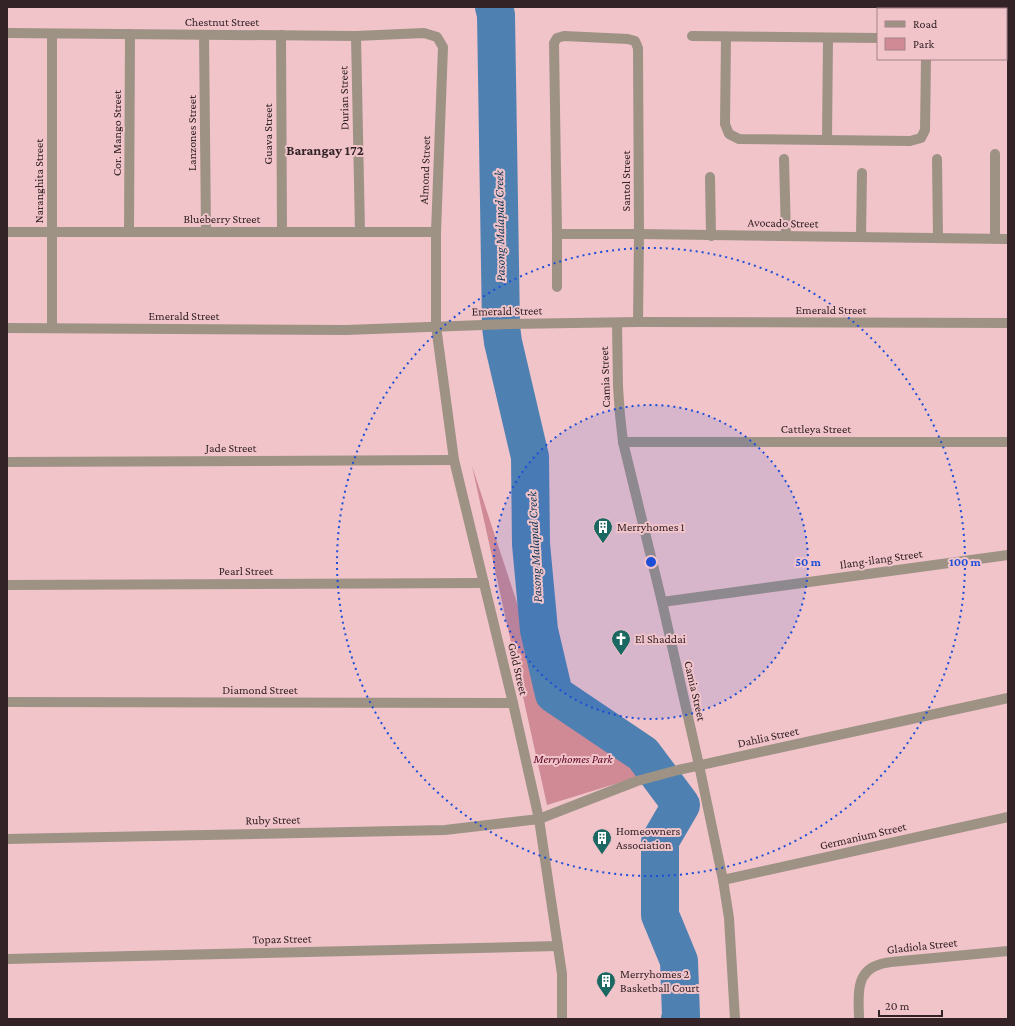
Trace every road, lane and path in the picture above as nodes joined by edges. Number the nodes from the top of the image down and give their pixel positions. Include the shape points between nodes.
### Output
1 (7, 33) edge
2 (52, 34) junction
3 (130, 34) junction
4 (204, 35) junction
5 (281, 36) junction
6 (356, 36) junction
7 (692, 36) dead end
8 (437, 37) joint
9 (726, 37) junction
10 (828, 38) junction
11 (877, 38) edge
12 (926, 60) edge
13 (827, 139) junction
14 (995, 154) dead end
15 (784, 159) dead end
16 (937, 159) dead end
17 (862, 173) dead end
18 (710, 177) dead end
19 (7, 232) edge
20 (52, 232) junction
21 (129, 232) junction
22 (206, 232) junction
23 (282, 232) junction
24 (360, 232) junction
25 (436, 232) junction
26 (558, 234) junction
27 (639, 234) junction
28 (711, 236) junction
29 (786, 236) junction
30 (861, 237) junction
31 (938, 238) junction
32 (995, 239) junction
33 (1008, 239) edge
34 (557, 287) dead end
35 (617, 322) junction
36 (638, 322) junction
37 (1008, 323) edge
38 (436, 326) junction
39 (7, 328) edge
40 (52, 328) junction
41 (623, 442) junction
42 (1008, 442) edge
43 (454, 460) junction
44 (7, 462) edge
45 (1008, 555) edge
46 (484, 583) junction
47 (7, 585) edge
48 (662, 602) junction
49 (1008, 698) edge
50 (7, 702) edge
51 (513, 703) junction
52 (699, 765) junction
53 (1008, 817) edge
54 (539, 819) junction
55 (7, 839) edge
56 (723, 880) junction
57 (558, 946) junction
58 (1008, 951) edge
59 (7, 959) edge
60 (562, 1019) edge
61 (735, 1019) edge
62 (859, 1019) edge

1 - 2 street, Chestnut Street
2 - 3 street, Chestnut Street
2 - 20 street, Naranghita Street
3 - 4 street, Chestnut Street
3 - 21 street, Cor. Mango Street
4 - 5 street, Chestnut Street
4 - 22 street, Lanzones Street
5 - 6 street, Chestnut Street
5 - 23 street, Guava Street
6 - 8 street, Chestnut Street via 424,33
6 - 24 street, Durian Street
7 - 9 street
8 - 25 street, Almond Street via 443,47
9 - 10 street
9 - 13 street via 725,124 729,134 739,139
10 - 11 street
10 - 13 street
12 - 13 street via 925,130 921,138 910,141
14 - 32 street
15 - 29 street
16 - 31 street
17 - 30 street
18 - 28 street
19 - 20 street, Blueberry Street
20 - 21 street, Blueberry Street
20 - 40 street, Naranghita Street
21 - 22 street, Blueberry Street
22 - 23 street, Blueberry Street
23 - 24 street, Blueberry Street
24 - 25 street, Blueberry Street
25 - 38 street, Almond Street
26 - 27 street, Avocado Street
26 - 27 street, Santol Street via 554,43 557,38 564,36 628,39 635,41 638,48
26 - 34 street
27 - 28 street, Avocado Street
27 - 36 street, Santol Street
28 - 29 street, Avocado Street
29 - 30 street, Avocado Street
30 - 31 street, Avocado Street
31 - 32 street, Avocado Street
32 - 33 street, Avocado Street
35 - 36 street, Emerald Street
35 - 38 street, Emerald Street
35 - 41 street, Camia Street via 618,388
36 - 37 street, Emerald Street
38 - 40 street, Emerald Street via 346,330
38 - 43 street, Gold Street
39 - 40 street, Emerald Street
41 - 42 street, Cattleya Street
41 - 48 street, Camia Street
43 - 44 street, Jade Street
43 - 46 street, Gold Street
45 - 48 street, Ilang-ilang Street
46 - 47 street, Pearl Street
46 - 51 street, Gold Street
48 - 52 street, Camia Street
49 - 52 street, Dahlia Street
50 - 51 street, Diamond Street
51 - 54 street, Gold Street
52 - 54 street, Dahlia Street via 637,781
52 - 56 street, Camia Street
53 - 56 street, Germanium Street
54 - 55 street, Ruby Street via 445,830
54 - 57 street, Gold Street
56 - 61 street, Camia Street via 729,918
57 - 59 street, Topaz Street
57 - 60 street, Gold Street via 562,974
58 - 62 street, Gladiola Street via 877,965 868,971 860,983

